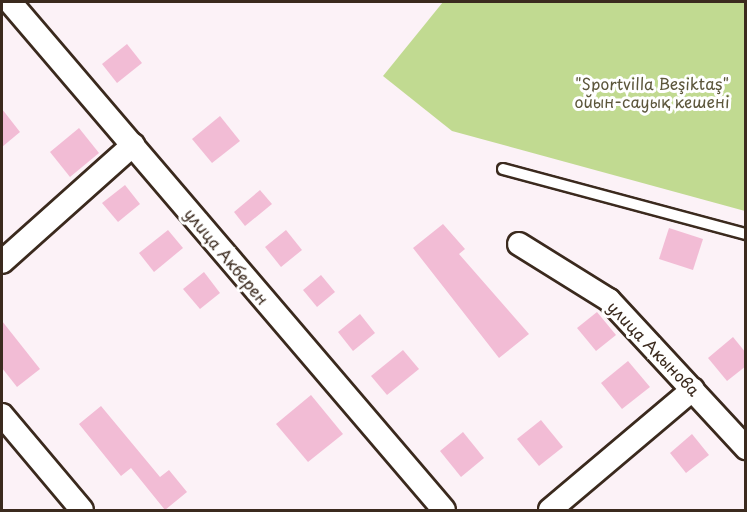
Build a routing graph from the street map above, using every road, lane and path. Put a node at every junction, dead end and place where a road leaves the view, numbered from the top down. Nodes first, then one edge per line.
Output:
1 (10, 2) edge
2 (133, 145) junction
3 (503, 169) dead end
4 (746, 234) edge
5 (519, 244) dead end
6 (2, 262) edge
7 (693, 389) junction
8 (2, 415) edge
9 (746, 448) edge
10 (82, 510) edge
11 (444, 510) edge
12 (550, 510) edge

1 - 2 street, улица Акберен
2 - 6 street
2 - 11 street, улица Акберен
3 - 4 lane
5 - 7 street, улица Акынова
7 - 9 street, улица Акынова
7 - 12 street
8 - 10 street

